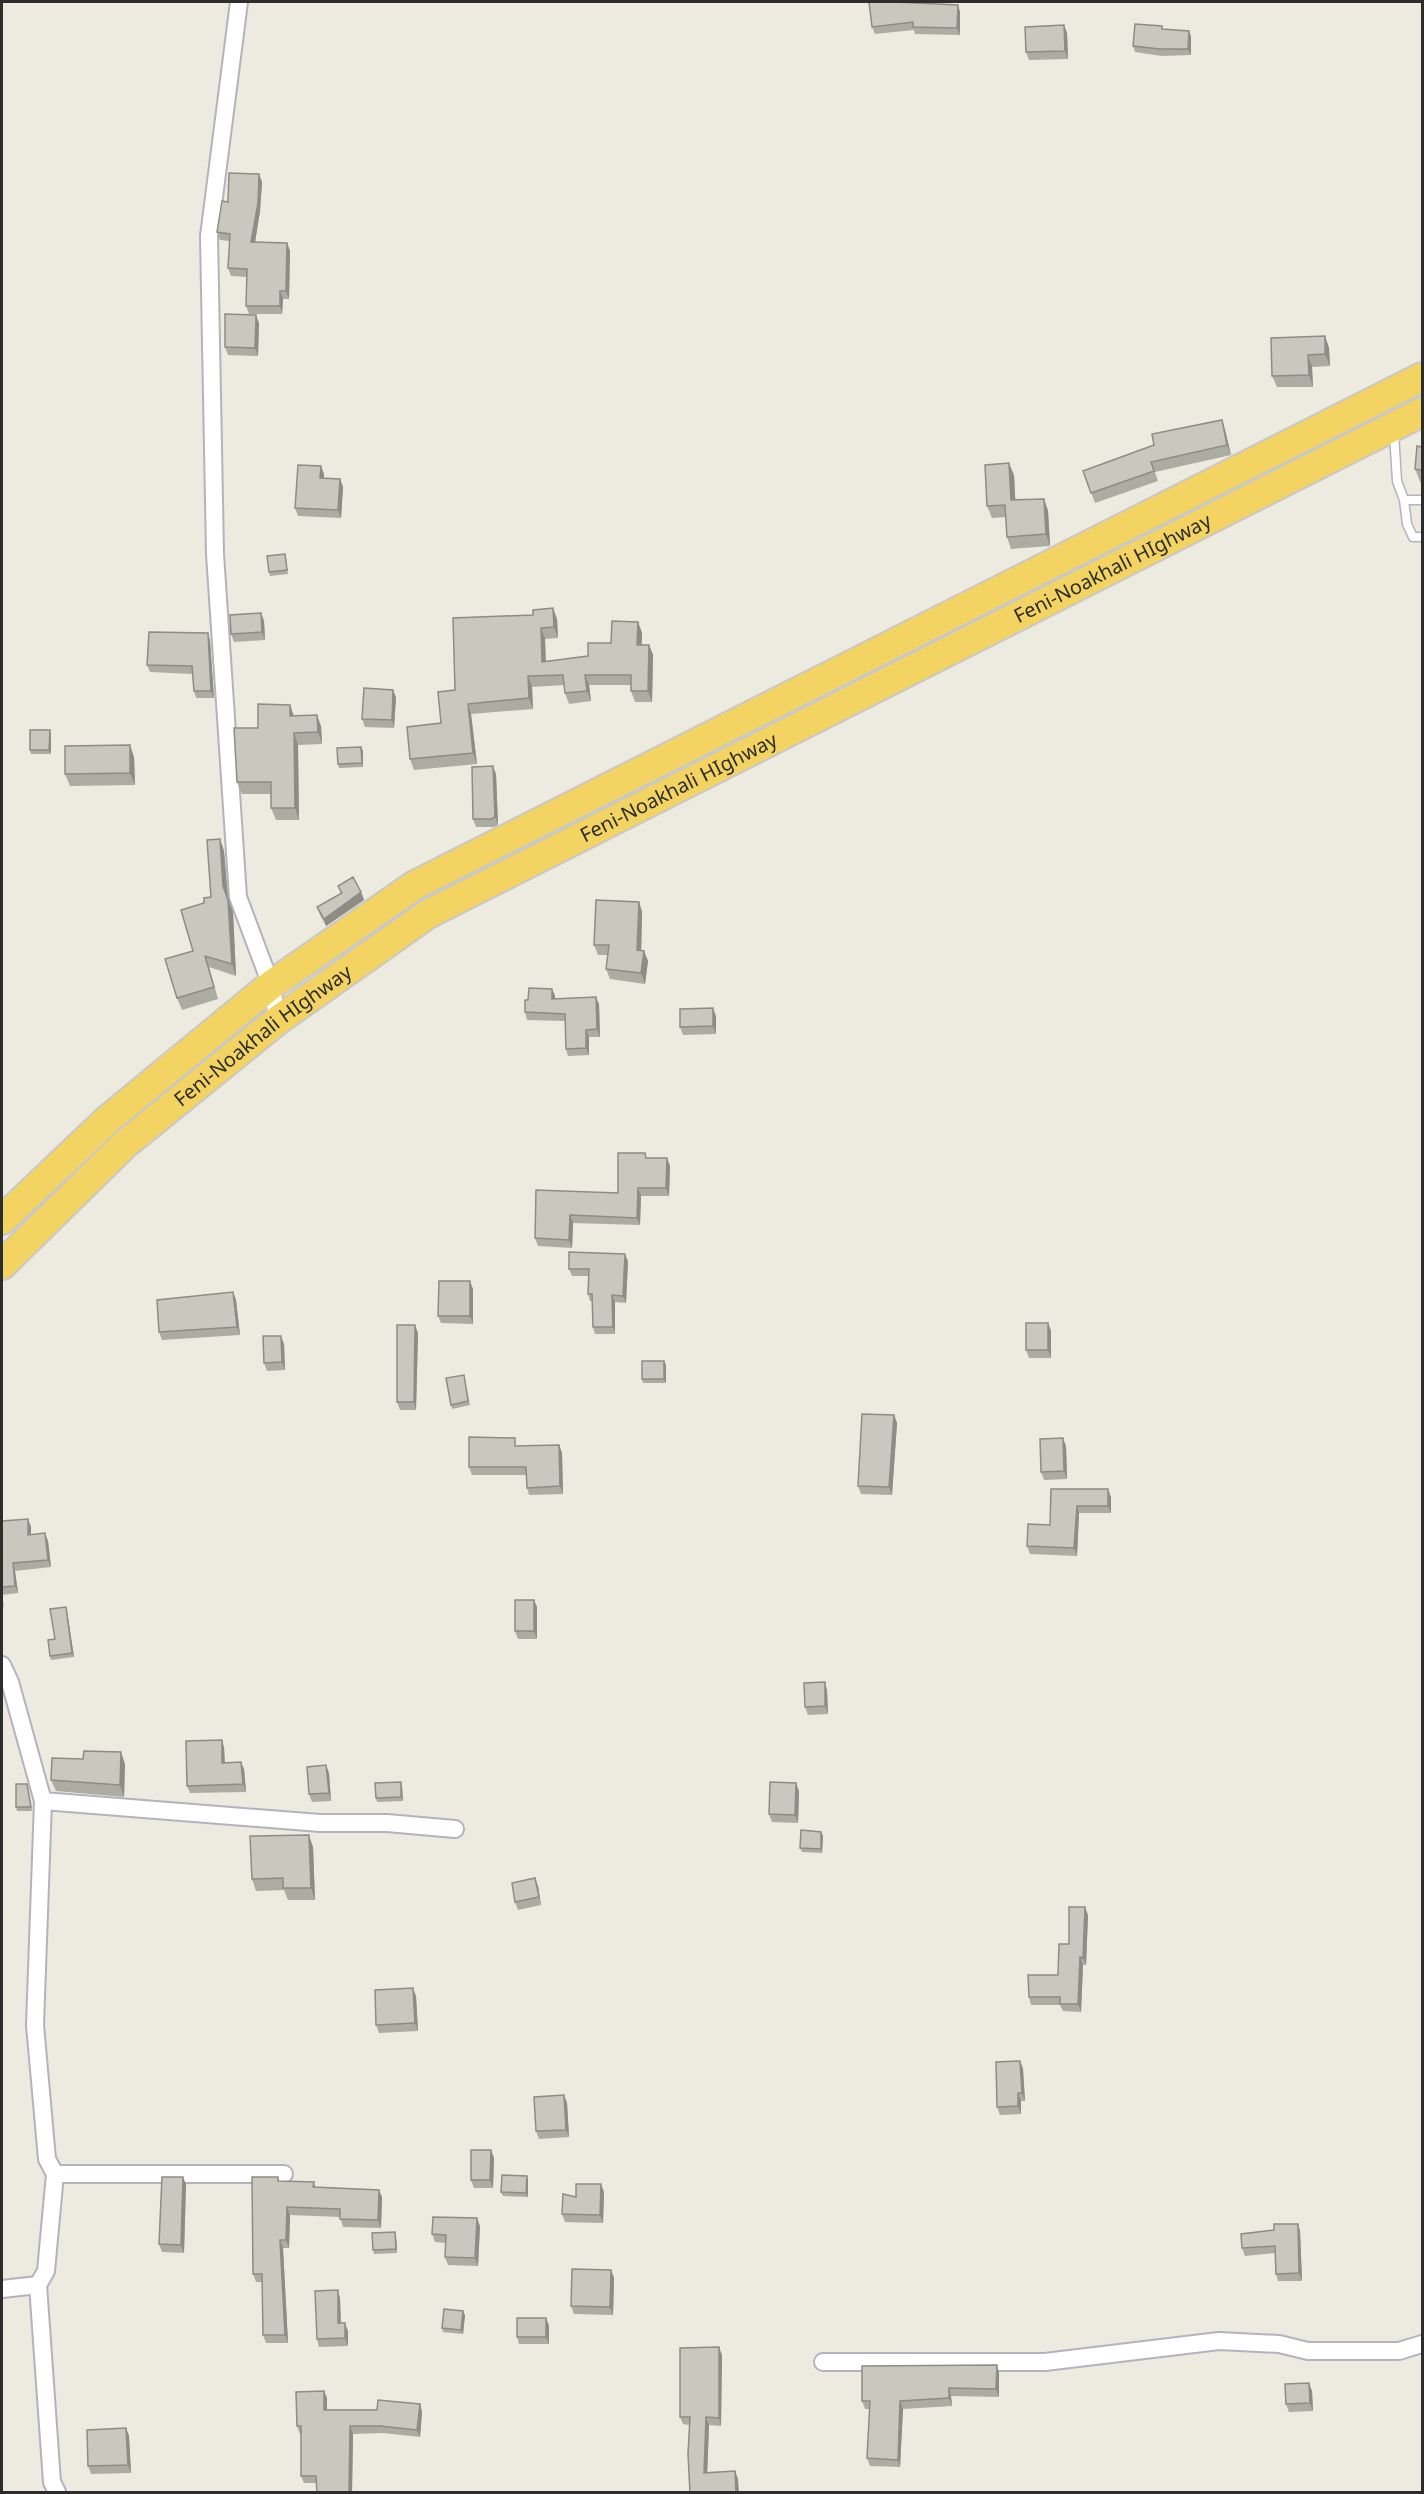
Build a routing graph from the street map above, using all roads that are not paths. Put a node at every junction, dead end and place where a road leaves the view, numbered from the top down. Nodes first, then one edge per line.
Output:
1 (239, 2) edge
2 (1422, 377) edge
3 (1422, 412) edge
4 (1393, 427) junction
5 (1404, 500) junction
6 (1422, 500) edge
7 (1422, 537) edge
8 (271, 985) junction
9 (278, 1020) junction
10 (2, 1220) edge
11 (2, 1265) edge
12 (2, 1665) edge
13 (43, 1801) junction
14 (455, 1829) dead end
15 (55, 2174) junction
16 (284, 2174) dead end
17 (38, 2285) junction
18 (2, 2289) edge
19 (1422, 2344) edge
20 (823, 2362) dead end
21 (57, 2493) edge

1 - 8 street
2 - 8 highway, Feni-Noakhali HIghway
3 - 4 highway, Feni-Noakhali HIghway
4 - 5 lane
4 - 9 highway, Feni-Noakhali HIghway
5 - 6 lane
5 - 7 lane
8 - 9 street
8 - 10 highway, Feni-Noakhali HIghway
9 - 11 highway, Feni-Noakhali HIghway
12 - 13 street
13 - 14 street
13 - 15 street
15 - 16 street
15 - 17 street
17 - 18 street
17 - 21 street
19 - 20 street

